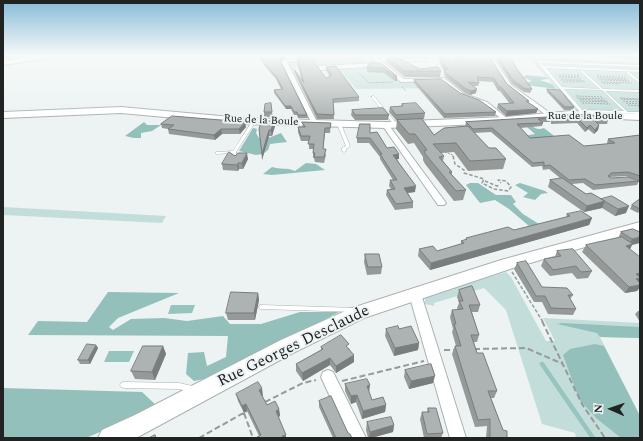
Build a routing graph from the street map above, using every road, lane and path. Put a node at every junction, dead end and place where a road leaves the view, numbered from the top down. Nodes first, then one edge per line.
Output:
1 (291, 77) edge
2 (363, 77) edge
3 (398, 77) edge
4 (503, 77) edge
5 (551, 77) edge
6 (588, 77) edge
7 (404, 81) junction
8 (561, 88) junction
9 (602, 90) junction
10 (640, 91) edge
11 (373, 97) dead end
12 (573, 102) junction
13 (618, 104) junction
14 (640, 105) edge
15 (628, 113) junction
16 (640, 113) edge
17 (3, 115) edge
18 (551, 116) junction
19 (640, 117) edge
20 (506, 120) junction
21 (254, 121) junction
22 (315, 124) junction
23 (339, 124) junction
24 (391, 125) junction
25 (344, 151) dead end
26 (442, 151) edge
27 (234, 152) junction
28 (217, 153) dead end
29 (236, 160) edge
30 (485, 180) junction
31 (501, 183) dead end
32 (500, 186) dead end
33 (441, 203) dead end
34 (640, 226) edge
35 (507, 264) junction
36 (415, 294) junction
37 (262, 307) dead end
38 (365, 310) junction
39 (471, 349) edge
40 (456, 350) edge
41 (434, 354) junction
42 (563, 364) junction
43 (329, 380) junction
44 (124, 385) dead end
45 (203, 391) junction
46 (264, 403) edge
47 (250, 410) edge
48 (244, 413) junction
49 (110, 438) edge
50 (199, 438) edge
51 (253, 438) edge
52 (358, 438) edge
53 (458, 438) edge
54 (605, 438) edge

1 - 22 street
2 - 7 path
3 - 7 street
4 - 18 street
5 - 8 lane
6 - 9 lane
7 - 20 street
8 - 9 lane
8 - 12 lane
9 - 10 lane
9 - 13 lane
11 - 24 lane
12 - 13 path
12 - 15 lane
13 - 14 path
13 - 15 lane
15 - 16 lane
17 - 21 street, Rue de la Boule
18 - 19 street, Rue de la Boule
18 - 20 street, Rue de la Boule
20 - 24 street, Rue de la Boule
21 - 22 street, Rue de la Boule
21 - 27 lane
22 - 23 street, Rue de la Boule
23 - 24 street, Rue de la Boule
23 - 25 lane
24 - 33 street
26 - 30 path
27 - 28 lane
27 - 29 lane
30 - 31 path
30 - 32 path
34 - 35 street, Rue Georges Desclaude
35 - 36 street, Rue Georges Desclaude
35 - 42 path
36 - 38 street, Rue Georges Desclaude
36 - 41 street
37 - 38 lane
38 - 45 street, Rue Georges Desclaude
39 - 42 path
40 - 41 path
41 - 43 path
41 - 53 street
42 - 54 path
43 - 46 path
43 - 52 street
44 - 45 lane
45 - 49 street, Rue Georges Desclaude
47 - 48 path
48 - 50 path
48 - 51 path

